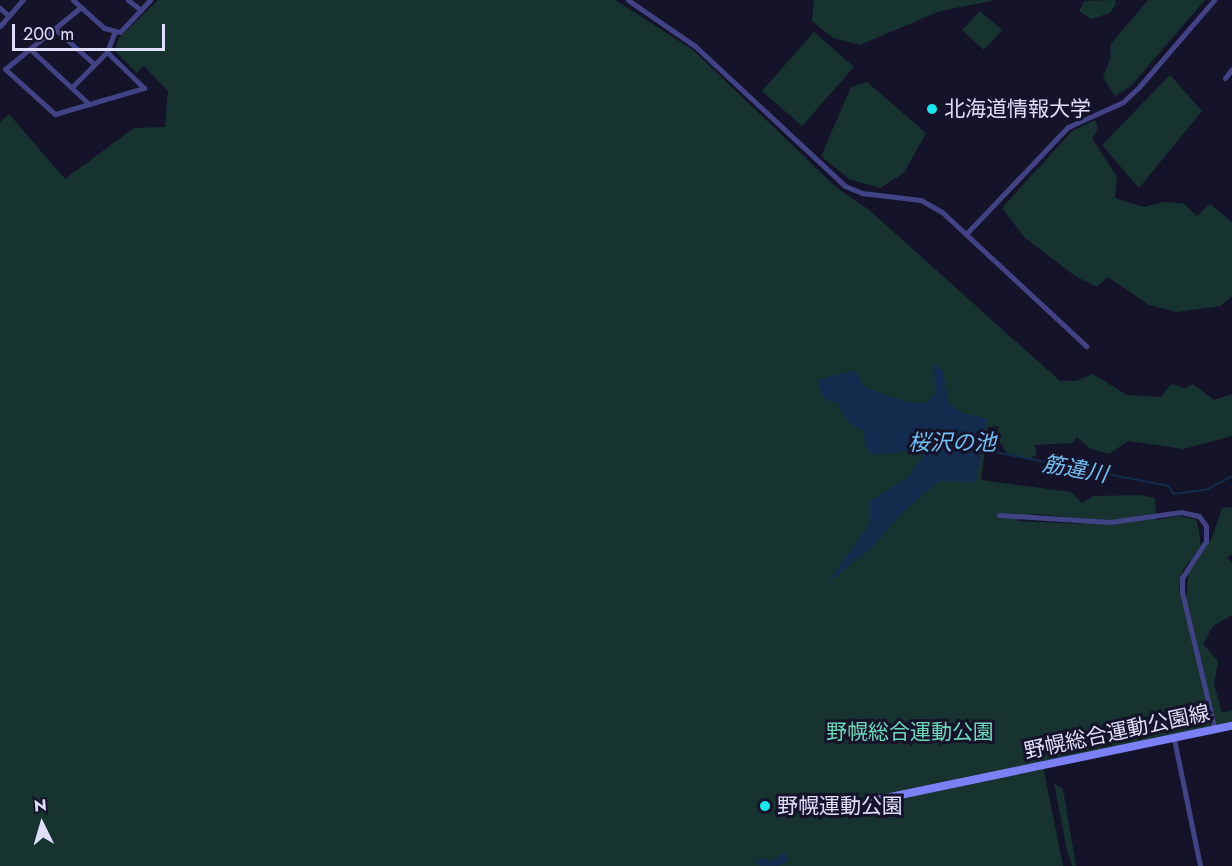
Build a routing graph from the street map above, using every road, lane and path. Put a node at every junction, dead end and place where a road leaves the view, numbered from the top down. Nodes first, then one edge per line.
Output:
1 (23, 0) edge
2 (73, 0) edge
3 (129, 0) edge
4 (150, 0) edge
5 (628, 0) edge
6 (1214, 0) edge
7 (81, 7) junction
8 (0, 8) edge
9 (141, 10) junction
10 (9, 16) junction
11 (0, 26) edge
12 (55, 29) junction
13 (115, 31) junction
14 (30, 48) junction
15 (107, 52) junction
16 (93, 63) junction
17 (1232, 69) edge
18 (1225, 78) dead end
19 (72, 87) junction
20 (89, 104) junction
21 (966, 234) junction
22 (1086, 346) dead end
23 (999, 515) dead end
24 (1232, 726) edge
25 (1215, 730) junction
26 (1174, 739) junction
27 (833, 809) dead end
28 (1200, 866) edge

1 - 10 street
2 - 7 street
3 - 9 street
4 - 9 street
5 - 21 street
6 - 21 street
7 - 12 street
7 - 13 street
8 - 10 street
9 - 13 street
10 - 11 street
12 - 14 street
12 - 16 street
13 - 15 street
14 - 19 street
14 - 20 street
15 - 16 street
15 - 20 street
16 - 19 street
17 - 18 street
19 - 20 street
21 - 22 street
23 - 25 street
24 - 25 main road, 野幌総合運動公園線
25 - 26 main road, 野幌総合運動公園線
26 - 27 main road, 野幌総合運動公園線
26 - 28 street

